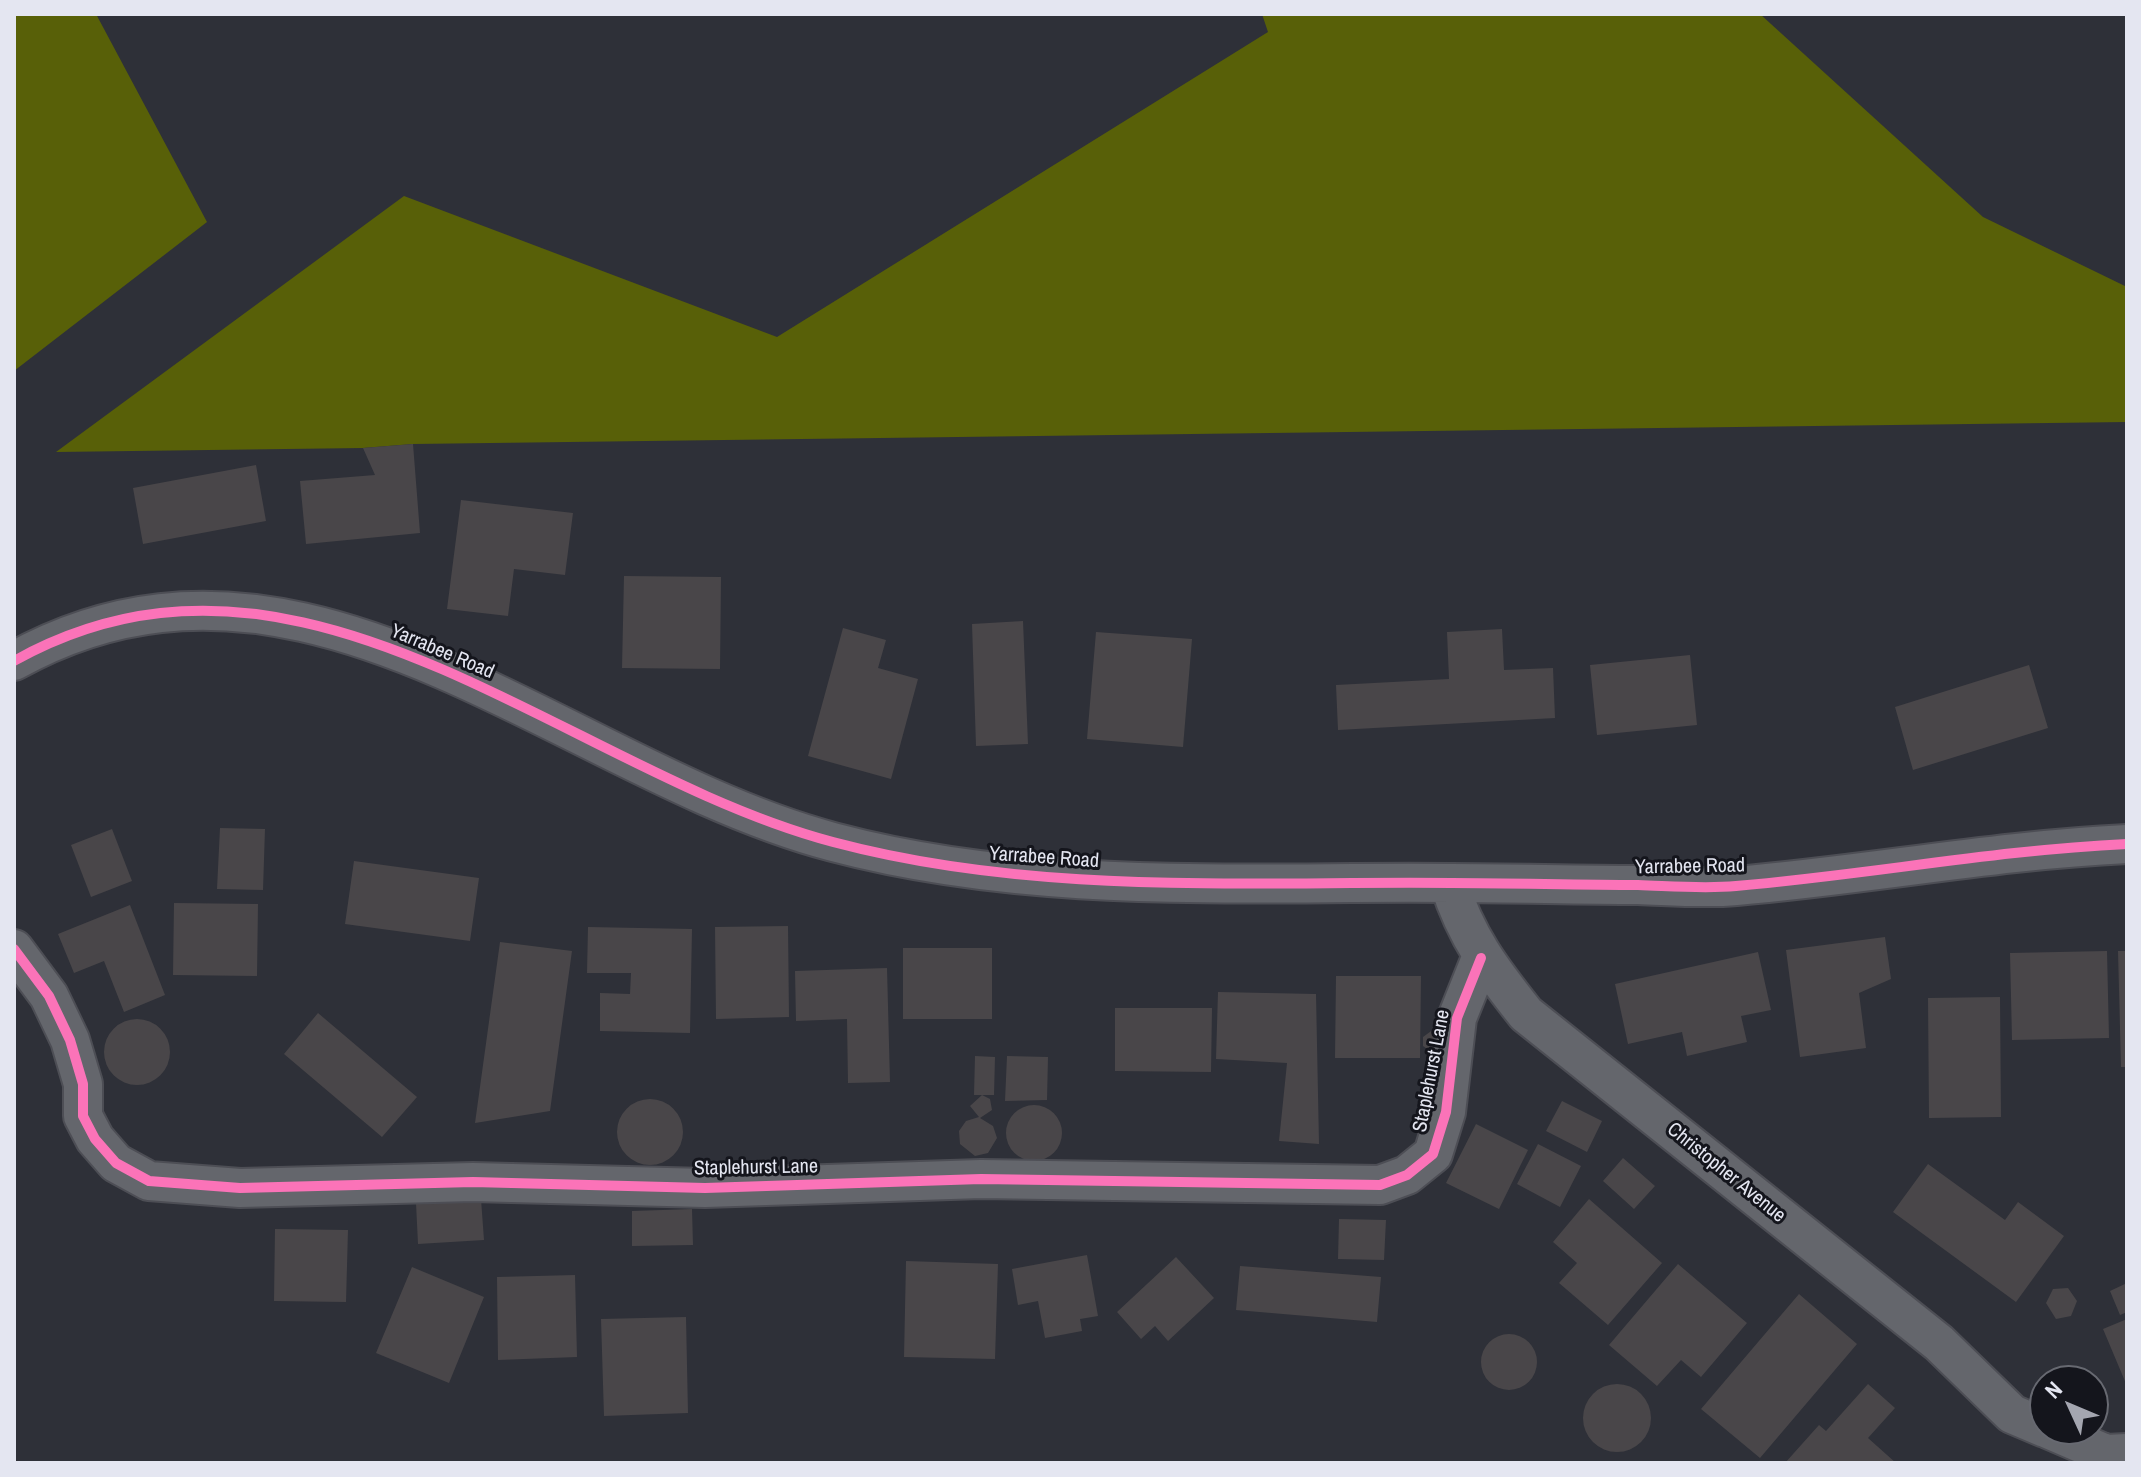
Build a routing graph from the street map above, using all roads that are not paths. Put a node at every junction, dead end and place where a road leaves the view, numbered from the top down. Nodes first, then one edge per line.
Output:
1 (14, 661) edge
2 (2127, 844) edge
3 (1449, 883) junction
4 (14, 949) edge
5 (1481, 958) junction
6 (2029, 1421) edge
7 (2085, 1445) edge
8 (2127, 1453) edge

1 - 3 street, Yarrabee Road
2 - 3 street, Yarrabee Road
3 - 5 street, Christopher Avenue
4 - 5 street, Staplehurst Lane
5 - 6 street, Christopher Avenue
7 - 8 street, Christopher Avenue

